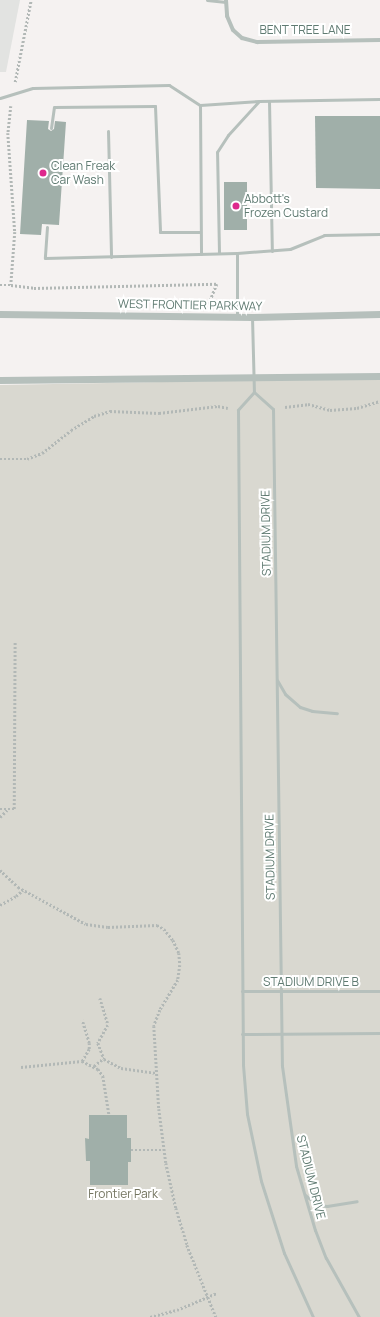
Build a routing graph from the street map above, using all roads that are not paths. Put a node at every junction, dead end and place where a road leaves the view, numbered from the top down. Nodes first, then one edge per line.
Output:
1 (207, 0) edge
2 (226, 1) edge
3 (380, 40) edge
4 (0, 98) edge
5 (380, 99) edge
6 (258, 101) junction
7 (270, 101) junction
8 (200, 105) junction
9 (51, 128) dead end
10 (108, 131) dead end
11 (47, 227) dead end
12 (200, 232) junction
13 (380, 234) edge
14 (272, 251) junction
15 (219, 253) junction
16 (237, 253) junction
17 (201, 254) junction
18 (111, 257) junction
19 (0, 314) edge
20 (380, 314) edge
21 (236, 316) junction
22 (252, 316) junction
23 (380, 376) edge
24 (253, 377) junction
25 (0, 380) edge
26 (254, 392) junction
27 (277, 680) junction
28 (337, 713) dead end
29 (242, 991) junction
30 (281, 991) junction
31 (380, 991) edge
32 (282, 1033) junction
33 (380, 1033) edge
34 (242, 1034) junction
35 (305, 1194) junction
36 (357, 1201) dead end
37 (313, 1317) edge
38 (359, 1317) edge

1 - 2 lane
2 - 3 street, BENT TREE LANE
4 - 8 lane
5 - 7 lane
6 - 7 lane
6 - 8 lane
6 - 15 lane
7 - 14 lane
8 - 12 lane
9 - 12 lane
10 - 18 lane
11 - 18 lane
12 - 17 lane
13 - 14 lane
14 - 16 lane
15 - 16 lane
15 - 17 lane
16 - 21 lane
17 - 18 lane
19 - 21 street, WEST FRONTIER PARKWAY
20 - 22 street, WEST FRONTIER PARKWAY
21 - 22 street, WEST FRONTIER PARKWAY
22 - 24 lane
23 - 24 street
24 - 25 street
24 - 26 lane
26 - 27 lane, STADIUM DRIVE
26 - 29 lane
27 - 28 lane
27 - 30 lane, STADIUM DRIVE
29 - 30 lane, STADIUM DRIVE B
29 - 34 lane
30 - 31 lane, STADIUM DRIVE B
30 - 32 lane, STADIUM DRIVE
32 - 33 lane
32 - 34 lane
32 - 35 lane, STADIUM DRIVE
34 - 37 lane
35 - 36 lane
35 - 38 lane, STADIUM DRIVE

